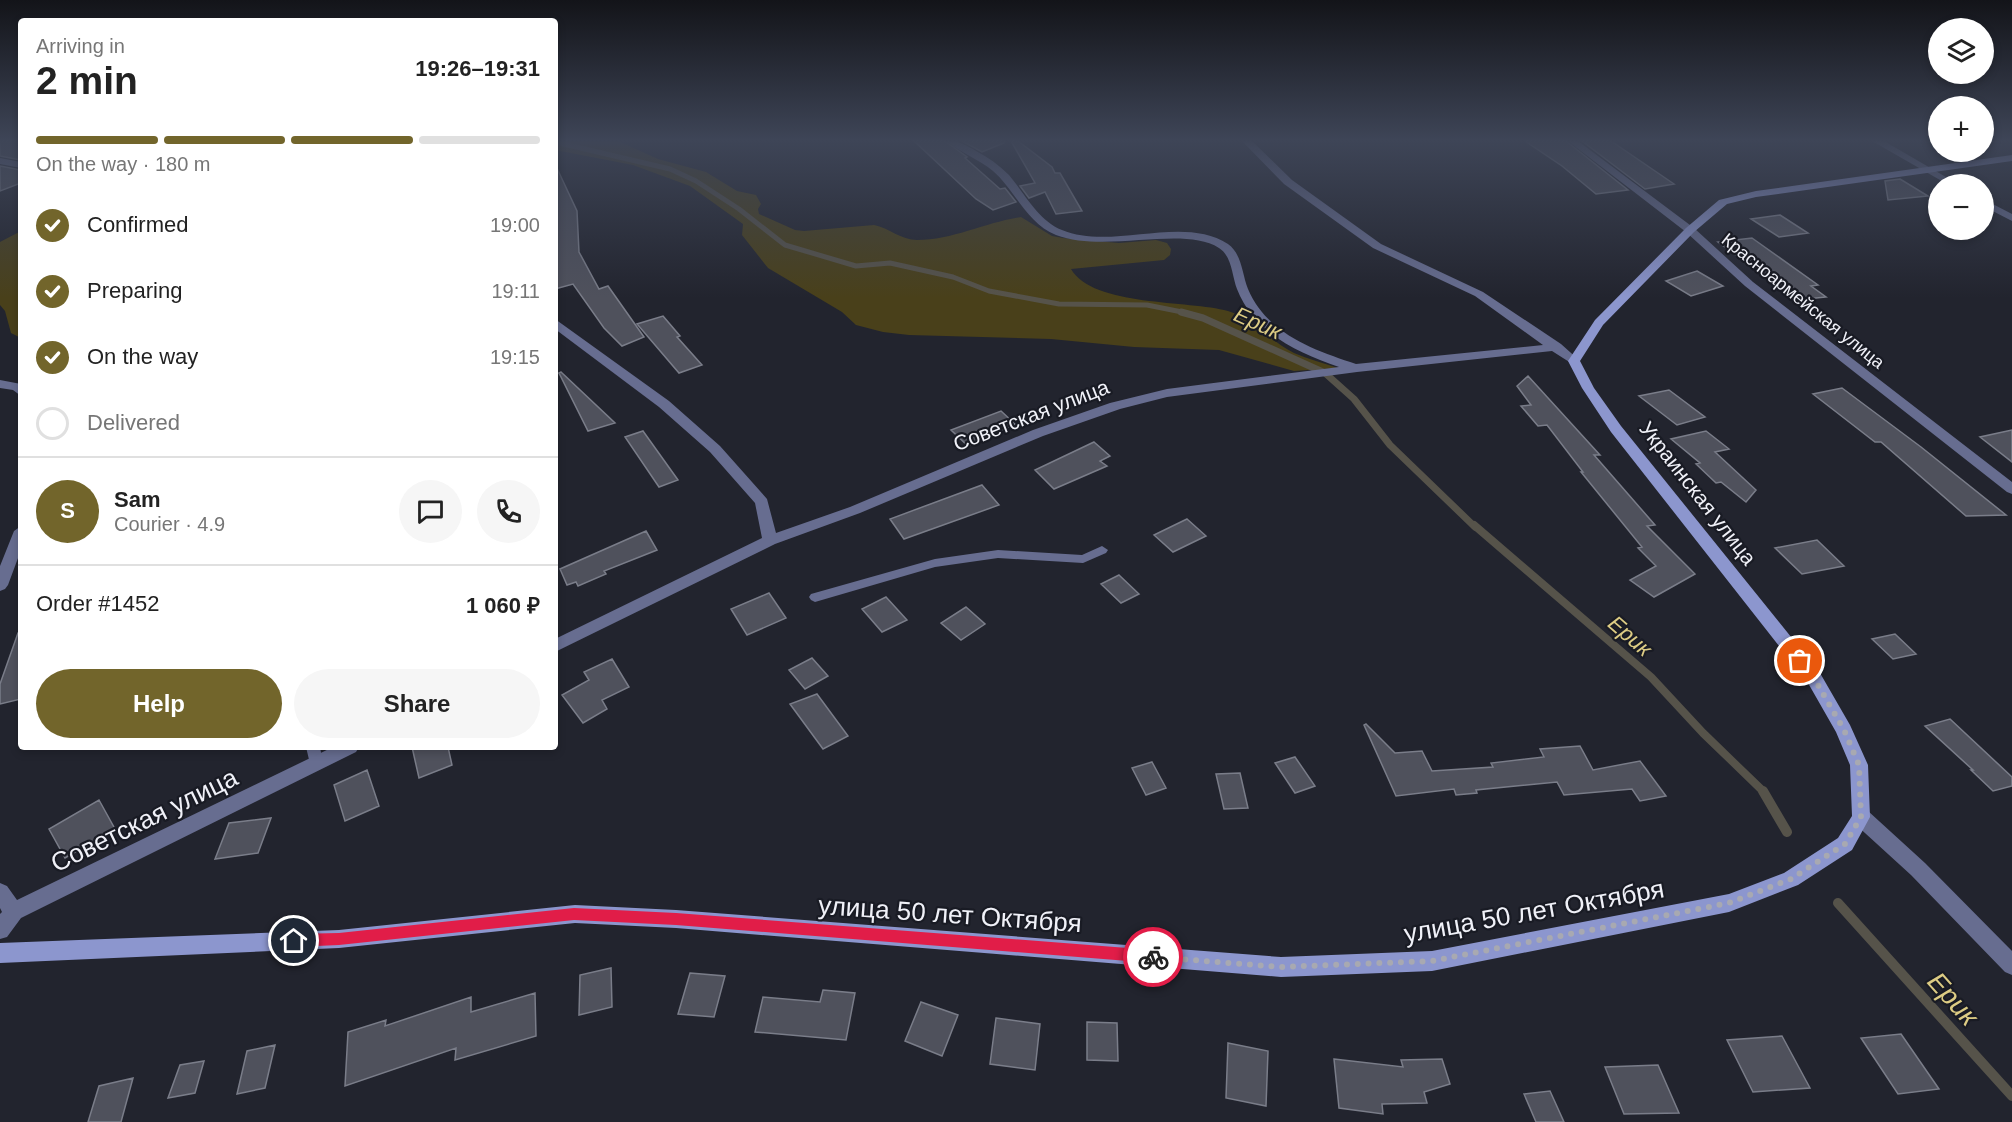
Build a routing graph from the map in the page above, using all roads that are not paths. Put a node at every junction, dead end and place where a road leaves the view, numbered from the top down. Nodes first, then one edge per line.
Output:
1 (1017, 193) edge
2 (1304, 193) edge
3 (1641, 193) edge
4 (1760, 193) edge
5 (1994, 208) edge
6 (2012, 218) edge
7 (1690, 230) junction
8 (558, 325) edge
9 (1557, 347) junction
10 (1574, 361) junction
11 (1357, 368) junction
12 (0, 384) edge
13 (18, 388) edge
14 (2012, 489) edge
15 (18, 539) edge
16 (770, 540) junction
17 (1102, 550) dead end
18 (0, 585) edge
19 (814, 597) dead end
20 (558, 645) edge
21 (336, 750) edge
22 (314, 755) edge
23 (1861, 817) junction
24 (0, 892) edge
25 (14, 912) junction
26 (0, 930) edge
27 (0, 952) edge
28 (2012, 965) edge

1 - 11 street
2 - 9 street, Украинская улица
3 - 7 street, Красноармейская улица
4 - 7 street
5 - 6 street
7 - 10 street
7 - 14 street, Красноармейская улица
8 - 16 street
9 - 10 street, Украинская улица
9 - 11 street, Советская улица
10 - 23 street, Украинская улица
11 - 16 street, Советская улица
12 - 13 street
15 - 18 street
16 - 20 street, Советская улица
17 - 19 lane
21 - 22 street, Советская улица
22 - 25 street, Советская улица
23 - 27 street, улица 50 лет Октября
23 - 28 street
24 - 25 street
25 - 26 street, Советская улица

